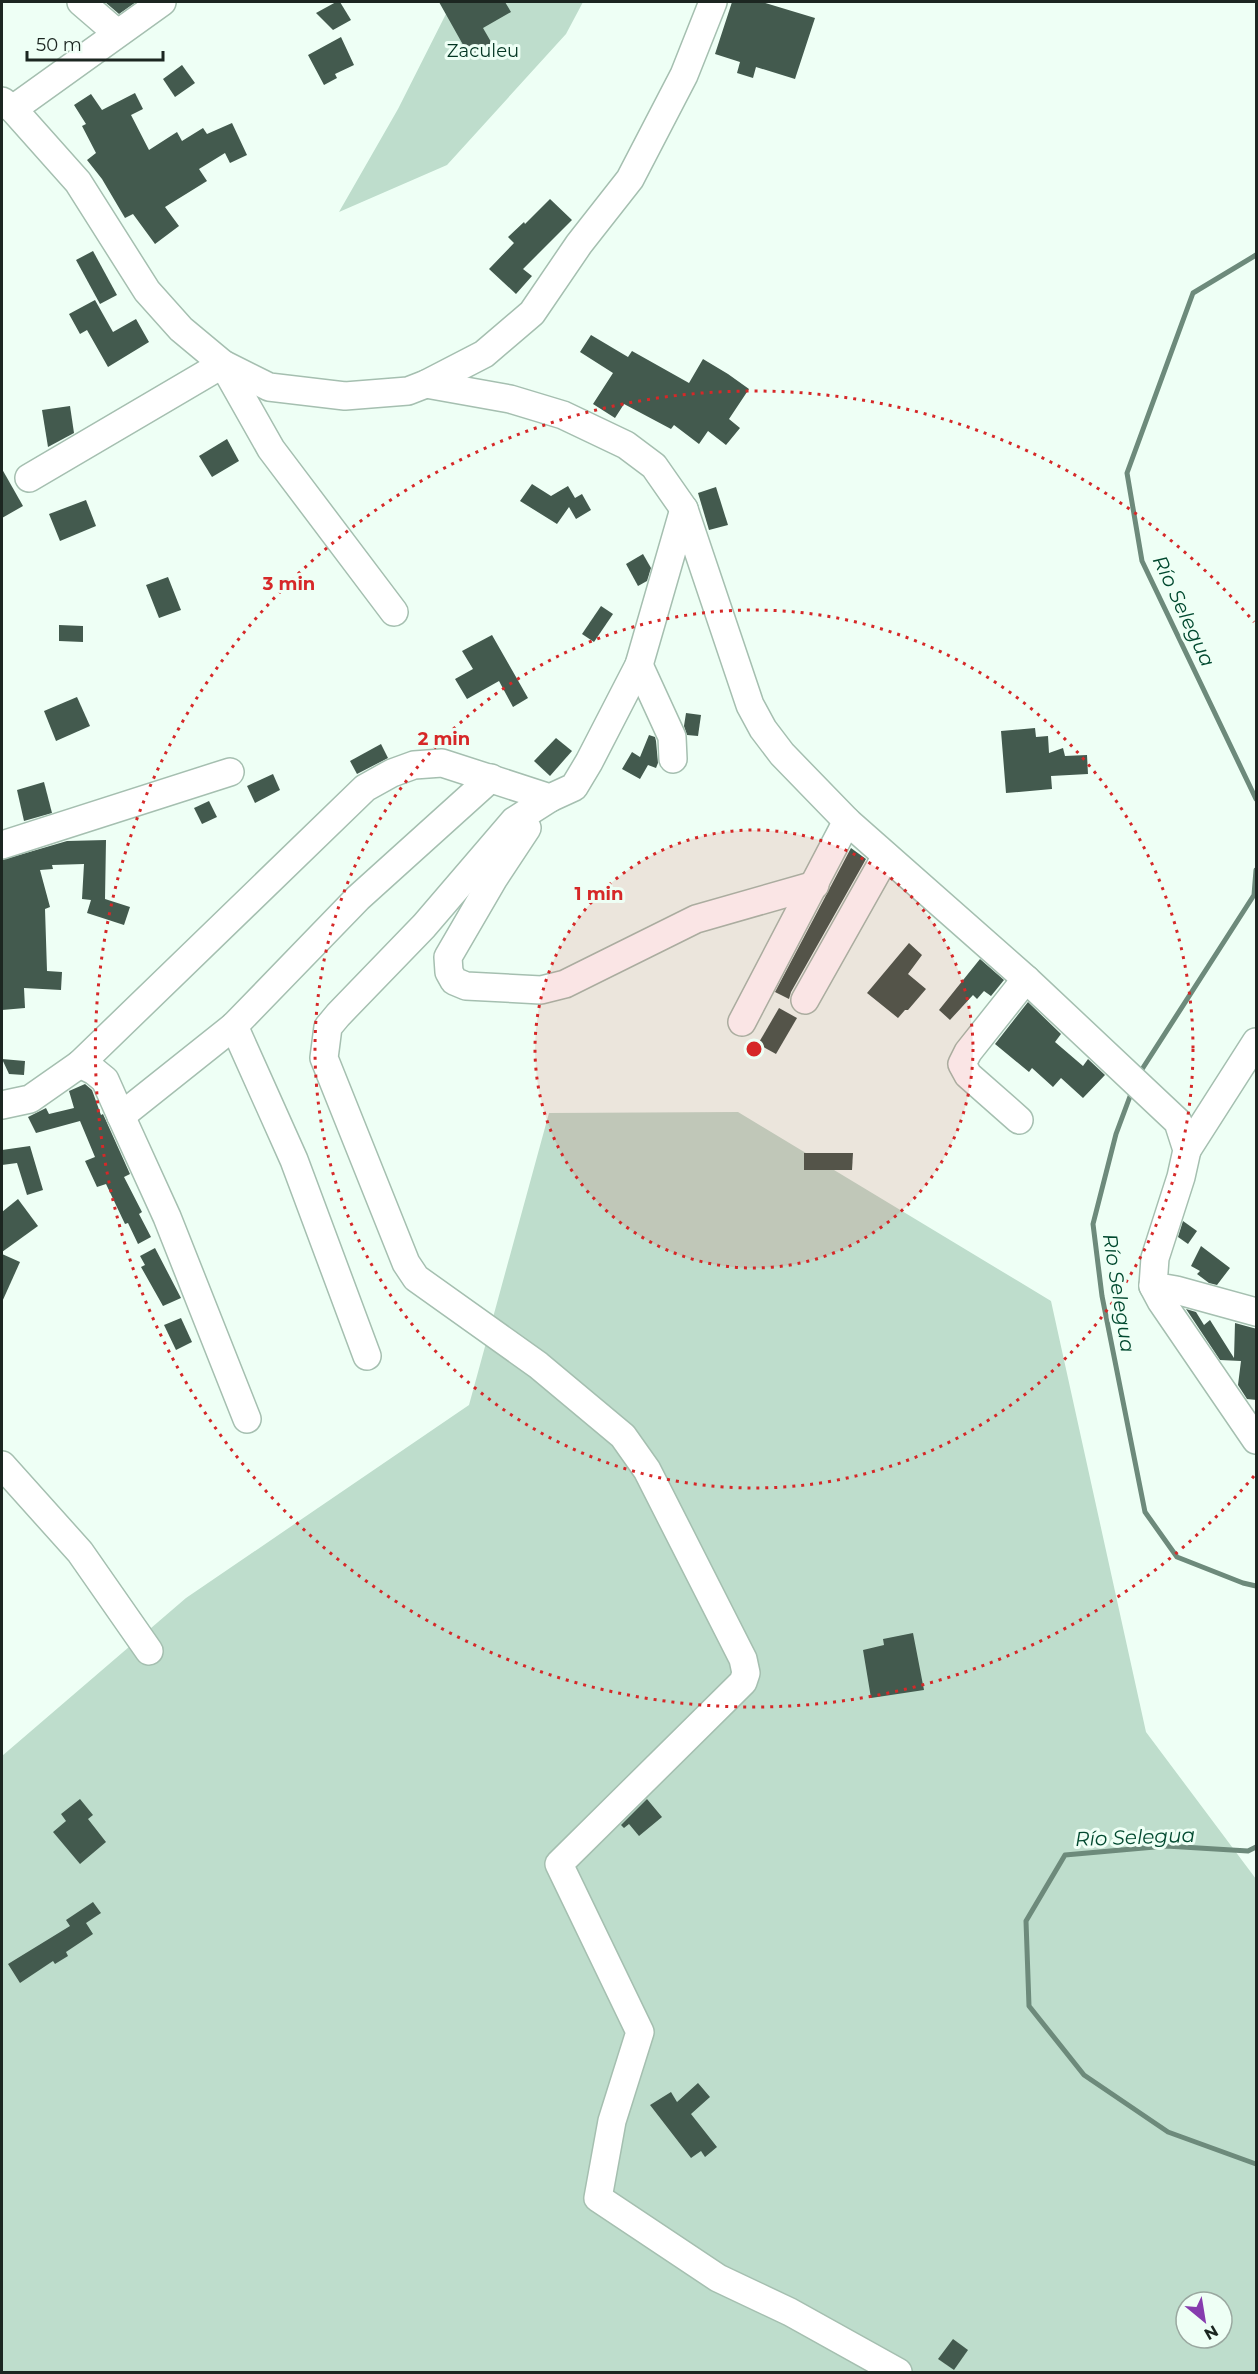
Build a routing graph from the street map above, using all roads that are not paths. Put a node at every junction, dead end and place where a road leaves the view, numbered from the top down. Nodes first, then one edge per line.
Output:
1 (81, 2) edge
2 (160, 2) edge
3 (713, 2) edge
4 (117, 33) junction
5 (7, 105) edge
6 (223, 364) junction
7 (426, 384) junction
8 (29, 478) dead end
9 (684, 509) junction
10 (394, 612) dead end
11 (639, 665) junction
12 (673, 759) dead end
13 (231, 772) dead end
14 (491, 778) junction
15 (544, 802) junction
16 (847, 821) junction
17 (2, 845) edge
18 (886, 856) junction
19 (815, 885) junction
20 (1026, 979) junction
21 (805, 1000) dead end
22 (742, 1022) dead end
23 (234, 1026) junction
24 (1257, 1042) edge
25 (80, 1064) junction
26 (2, 1105) edge
27 (121, 1116) junction
28 (1019, 1120) dead end
29 (1187, 1150) junction
30 (1153, 1286) junction
31 (1257, 1312) edge
32 (368, 1356) dead end
33 (247, 1419) dead end
34 (1257, 1440) edge
35 (2, 1465) edge
36 (149, 1652) dead end
37 (898, 2373) edge

1 - 4 street
2 - 4 street
3 - 7 street
4 - 5 street
5 - 6 street
6 - 7 street
6 - 8 street
6 - 10 street
7 - 9 street
9 - 11 street
9 - 16 street
11 - 12 street
11 - 15 street
13 - 17 street
14 - 15 street
14 - 23 street
14 - 25 street
15 - 19 street
15 - 37 street
16 - 18 street
16 - 19 street
18 - 20 street
18 - 21 street
19 - 22 street
20 - 28 street
20 - 29 street
23 - 27 street
23 - 32 street
24 - 29 street
25 - 26 street
25 - 27 street
27 - 33 street
29 - 30 street
30 - 31 street
30 - 34 street
35 - 36 street

